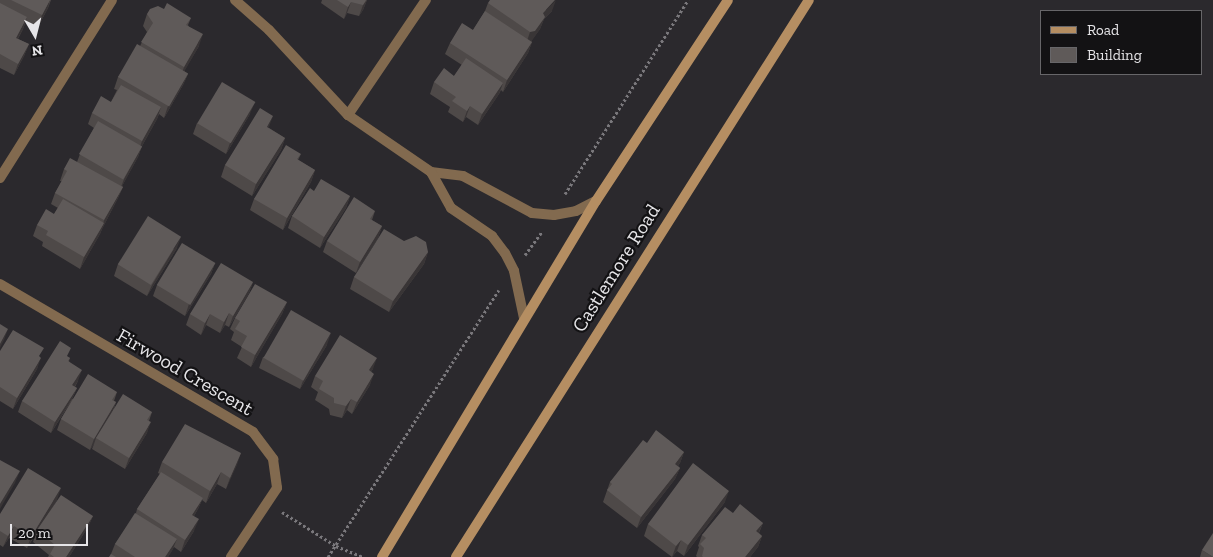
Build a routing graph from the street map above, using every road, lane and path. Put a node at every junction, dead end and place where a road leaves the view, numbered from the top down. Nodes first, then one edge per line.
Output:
1 (112, 0) edge
2 (235, 0) edge
3 (426, 0) edge
4 (728, 0) edge
5 (809, 0) edge
6 (348, 115) junction
7 (431, 172) junction
8 (0, 178) edge
9 (596, 201) junction
10 (0, 284) edge
11 (524, 318) junction
12 (267, 503) junction
13 (232, 557) edge
14 (363, 557) edge
15 (382, 557) edge
16 (456, 557) edge

1 - 8 street
2 - 6 street
3 - 6 street
4 - 9 main road
5 - 16 main road, Castlemore Road
6 - 7 street
7 - 9 street
7 - 11 street
9 - 11 main road
10 - 12 street, Firwood Crescent
11 - 15 main road
12 - 13 street, Firwood Crescent
12 - 14 path

